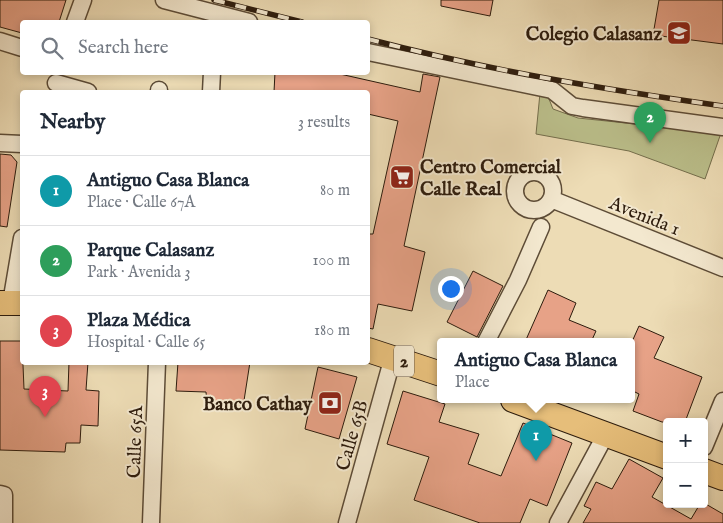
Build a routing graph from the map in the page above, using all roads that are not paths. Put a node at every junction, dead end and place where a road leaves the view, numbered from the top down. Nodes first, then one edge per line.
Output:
1 (83, 0) edge
2 (164, 0) edge
3 (215, 18) edge
4 (76, 20) edge
5 (232, 20) edge
6 (0, 42) edge
7 (20, 47) edge
8 (370, 52) edge
9 (212, 75) edge
10 (56, 83) edge
11 (81, 90) edge
12 (211, 90) edge
13 (723, 127) edge
14 (0, 143) edge
15 (20, 144) edge
16 (551, 199) dead end
17 (541, 227) dead end
18 (20, 250) edge
19 (723, 268) edge
20 (11, 303) edge
21 (488, 338) edge
22 (370, 351) edge
23 (394, 357) junction
24 (157, 365) edge
25 (437, 373) edge
26 (723, 401) edge
27 (521, 403) edge
28 (606, 434) junction
29 (708, 437) edge
30 (663, 455) edge
31 (708, 472) edge
32 (723, 478) edge
33 (0, 494) edge
34 (4, 523) edge
35 (152, 523) edge
36 (347, 523) edge
37 (558, 523) edge

1 - 4 street
2 - 3 street
3 - 5 street
6 - 7 street
8 - 13 street
9 - 12 street
10 - 11 street
14 - 15 street
16 - 19 street, Avenida 1
17 - 21 street
18 - 20 street
22 - 23 highway, 2
23 - 25 highway, 2
23 - 36 street, Calle 65B
24 - 35 street, Calle 65A
26 - 29 street
27 - 28 highway
28 - 30 highway
28 - 37 street
31 - 32 highway
33 - 34 street

